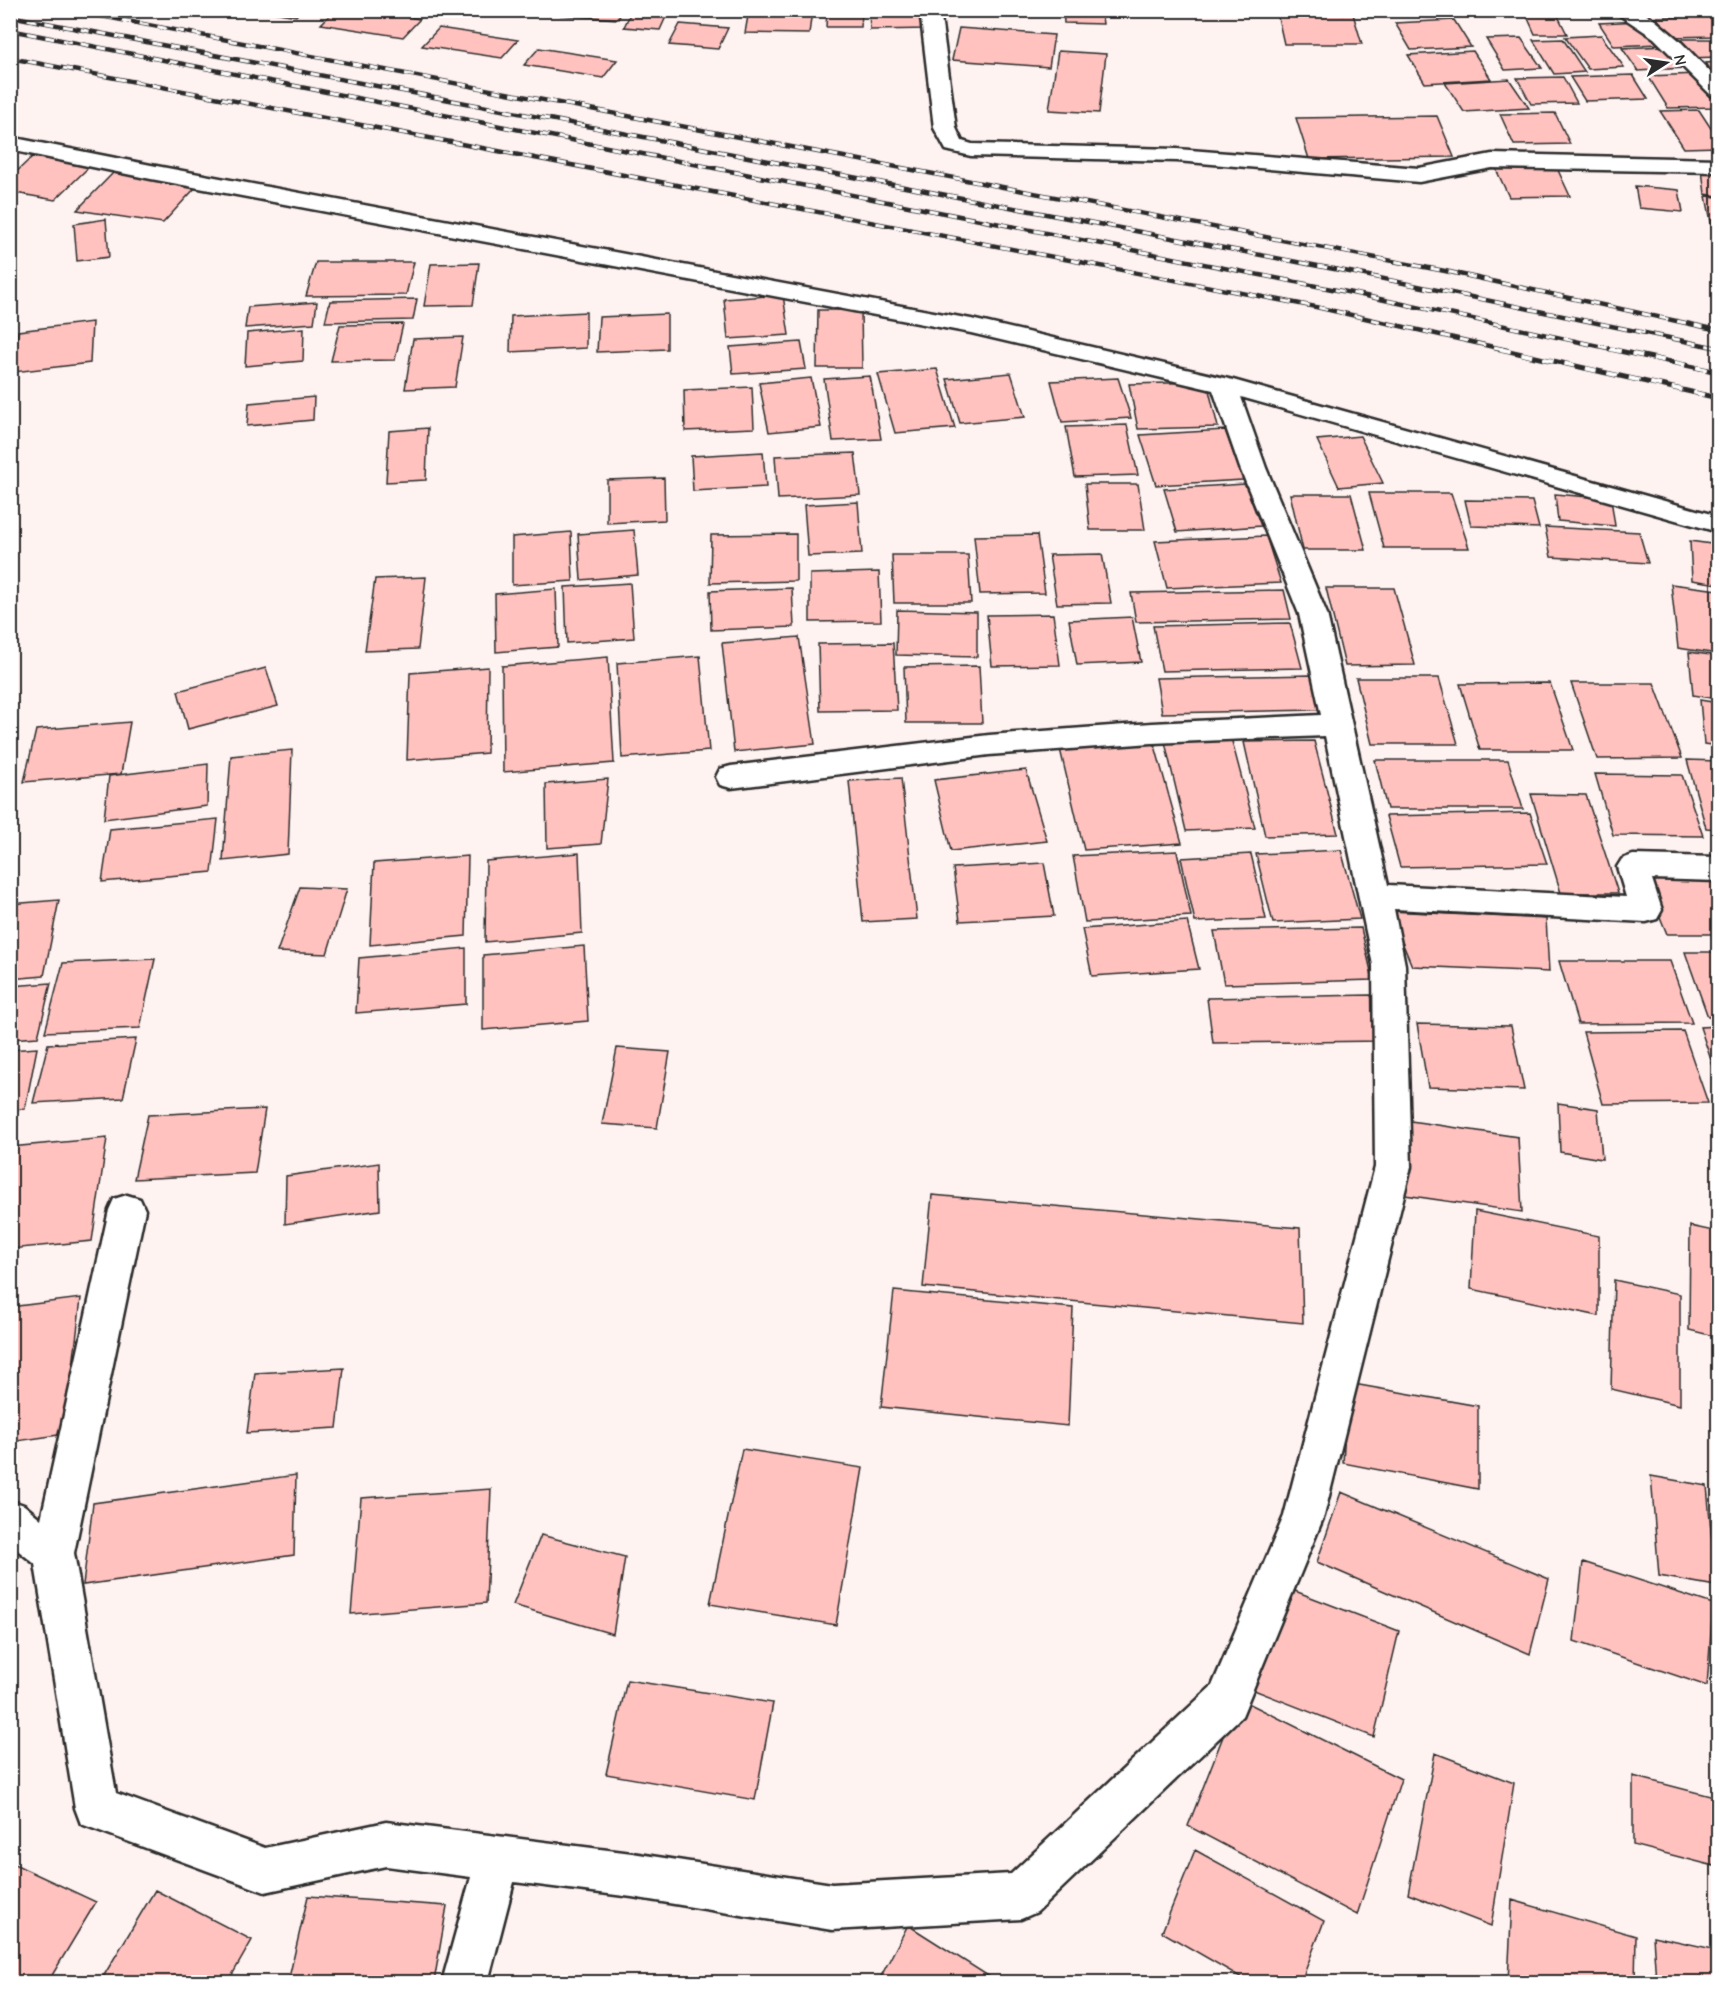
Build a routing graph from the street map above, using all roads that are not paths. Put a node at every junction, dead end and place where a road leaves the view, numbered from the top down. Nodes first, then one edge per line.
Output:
1 (930, 10) edge
2 (1621, 10) edge
3 (1719, 91) edge
4 (10, 143) edge
5 (1719, 166) edge
6 (1224, 385) junction
7 (1719, 524) edge
8 (1337, 724) junction
9 (731, 777) dead end
10 (1719, 869) edge
11 (1375, 896) junction
12 (128, 1210) dead end
13 (10, 1519) edge
14 (54, 1553) junction
15 (498, 1858) junction
16 (465, 1983) edge

1 - 5 street
2 - 3 street
4 - 6 street
6 - 7 street
6 - 8 street
8 - 9 street
8 - 11 street
10 - 11 street
11 - 15 street
12 - 14 street
13 - 14 street
14 - 15 street
15 - 16 street

